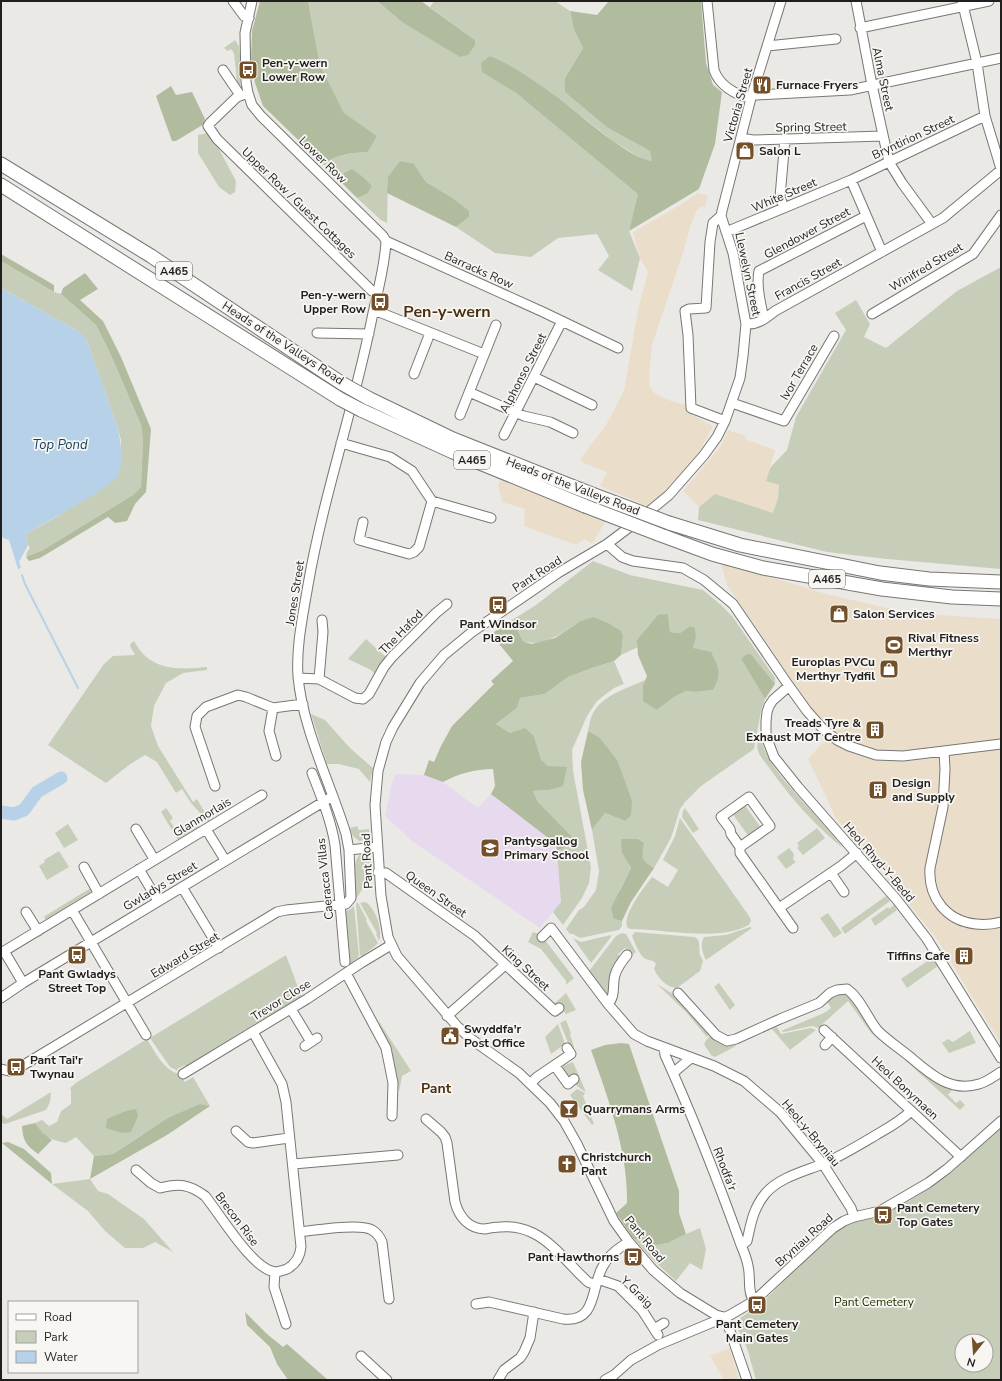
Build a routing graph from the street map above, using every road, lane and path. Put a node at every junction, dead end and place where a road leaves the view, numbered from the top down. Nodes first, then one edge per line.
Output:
1 (233, 1) edge
2 (252, 1) edge
3 (707, 1) edge
4 (781, 1) edge
5 (856, 1) edge
6 (989, 1) edge
7 (962, 4) edge
8 (249, 18) junction
9 (860, 28) junction
10 (836, 39) dead end
11 (767, 46) junction
12 (1001, 58) edge
13 (977, 63) junction
14 (224, 70) dead end
15 (872, 85) junction
16 (244, 94) junction
17 (752, 96) junction
18 (986, 116) junction
19 (883, 136) junction
20 (740, 138) junction
21 (785, 139) junction
22 (889, 162) junction
23 (1, 164) edge
24 (1001, 169) edge
25 (850, 180) junction
26 (1, 185) edge
27 (784, 208) junction
28 (1001, 215) edge
29 (721, 216) junction
30 (866, 216) junction
31 (932, 224) junction
32 (726, 232) junction
33 (386, 241) junction
34 (882, 252) junction
35 (377, 292) junction
36 (374, 310) junction
37 (872, 314) dead end
38 (764, 319) junction
39 (562, 321) junction
40 (746, 324) junction
41 (496, 325) dead end
42 (317, 333) dead end
43 (430, 333) junction
44 (369, 334) junction
45 (834, 336) dead end
46 (618, 348) dead end
47 (484, 354) junction
48 (414, 374) dead end
49 (534, 377) junction
50 (469, 392) junction
51 (732, 403) junction
52 (592, 405) dead end
53 (516, 412) junction
54 (460, 416) dead end
55 (725, 421) junction
56 (572, 433) dead end
57 (504, 435) dead end
58 (341, 443) junction
59 (432, 501) junction
60 (491, 518) dead end
61 (363, 522) dead end
62 (607, 544) junction
63 (1001, 582) edge
64 (1001, 599) edge
65 (447, 604) dead end
66 (322, 620) dead end
67 (298, 678) junction
68 (319, 679) junction
69 (789, 686) junction
70 (303, 704) junction
71 (273, 708) junction
72 (1001, 744) edge
73 (944, 752) junction
74 (276, 756) dead end
75 (312, 773) dead end
76 (215, 786) dead end
77 (262, 795) dead end
78 (333, 796) junction
79 (323, 801) junction
80 (136, 829) dead end
81 (206, 829) junction
82 (377, 847) junction
83 (740, 847) junction
84 (349, 850) junction
85 (857, 853) junction
86 (154, 859) junction
87 (226, 860) junction
88 (84, 867) dead end
89 (139, 869) junction
90 (378, 872) junction
91 (830, 873) junction
92 (182, 887) junction
93 (844, 892) dead end
94 (99, 894) junction
95 (351, 898) joint
96 (158, 901) junction
97 (340, 905) junction
98 (779, 908) junction
99 (72, 910) junction
100 (26, 912) dead end
101 (1001, 922) edge
102 (793, 928) dead end
103 (38, 931) junction
104 (542, 937) dead end
105 (478, 938) joint
106 (91, 942) junction
107 (391, 945) junction
108 (219, 948) junction
109 (3, 952) edge
110 (627, 955) dead end
111 (345, 962) dead end
112 (505, 965) junction
113 (346, 973) junction
114 (23, 983) junction
115 (678, 993) dead end
116 (1, 998) edge
117 (128, 1003) junction
118 (608, 1004) junction
119 (559, 1008) dead end
120 (291, 1009) junction
121 (447, 1016) junction
122 (824, 1030) dead end
123 (253, 1032) junction
124 (146, 1035) dead end
125 (832, 1037) junction
126 (311, 1042) dead end
127 (825, 1045) dead end
128 (567, 1048) dead end
129 (664, 1048) junction
130 (692, 1058) junction
131 (1001, 1058) edge
132 (555, 1066) junction
133 (1, 1069) edge
134 (1001, 1072) edge
135 (673, 1073) junction
136 (183, 1074) dead end
137 (574, 1079) dead end
138 (531, 1083) junction
139 (911, 1111) junction
140 (392, 1116) dead end
141 (440, 1118) dead end
142 (1001, 1121) edge
143 (236, 1131) dead end
144 (289, 1138) junction
145 (398, 1155) dead end
146 (961, 1157) junction
147 (293, 1164) junction
148 (823, 1164) junction
149 (136, 1170) dead end
150 (854, 1217) junction
151 (300, 1232) junction
152 (629, 1242) junction
153 (742, 1245) junction
154 (275, 1272) junction
155 (597, 1282) junction
156 (389, 1300) dead end
157 (754, 1301) junction
158 (476, 1304) dead end
159 (534, 1312) junction
160 (724, 1317) junction
161 (664, 1323) dead end
162 (286, 1324) dead end
163 (361, 1356) dead end
164 (387, 1380) edge
165 (498, 1380) edge
166 (605, 1380) edge
167 (747, 1380) edge

1 - 8 street
2 - 8 street
3 - 17 street
4 - 11 street, Victoria Street
5 - 9 street, Alma Street
6 - 7 street
7 - 9 street
7 - 13 street
8 - 16 street
9 - 15 street, Alma Street
10 - 11 street
11 - 17 street, Victoria Street
12 - 13 street
13 - 15 street
13 - 18 street
14 - 16 street, Lower Row
15 - 17 street
15 - 19 street, Alma Street
16 - 33 street, Lower Row
16 - 35 street, Upper Row / Guest Cottages
17 - 20 street, Victoria Street
18 - 22 street, Bryntirion Street
18 - 24 street
19 - 21 street, Spring Street
19 - 22 street, Alma Street
20 - 21 street, Spring Street
20 - 29 street, Victoria Street
21 - 27 street
22 - 25 street, Bryntirion Street
22 - 31 street, Alma Street
23 - 63 highway, Heads of the Valleys Road / A465, bridge
24 - 31 street, Francis Street
25 - 27 street, White Street
25 - 30 street
26 - 64 highway, Heads of the Valleys Road / A465, bridge
27 - 32 street, White Street
28 - 37 street, Winifred Street
29 - 32 street, Llewelyn Street
29 - 55 street
30 - 34 street
30 - 38 street, Glendower Street
31 - 34 street, Francis Street
32 - 40 street, Llewelyn Street
33 - 35 street, Jones Street
33 - 39 street, Barracks Row
34 - 38 street, Francis Street
35 - 36 street, Jones Street
36 - 43 street
36 - 44 street, Jones Street
38 - 40 street, Francis Street
39 - 46 street, Barracks Row
39 - 49 street, Alphonso Street
40 - 51 street, Llewelyn Street
41 - 47 street
42 - 44 street
43 - 47 street
43 - 48 street
44 - 58 street, Jones Street
45 - 51 street, Ivor Terrace
47 - 50 street
49 - 52 street
49 - 53 street, Alphonso Street
50 - 53 street
50 - 54 street
51 - 55 street, Llewelyn Street
53 - 56 street
53 - 57 street, Alphonso Street
55 - 62 street, Pant Road
58 - 59 street
58 - 67 street, Jones Street
59 - 60 street
59 - 61 street
62 - 69 street
62 - 82 street, Pant Road
65 - 68 street, The Hafod
66 - 68 street
67 - 68 street, The Hafod
67 - 70 street, Jones Street
69 - 73 street
69 - 85 street, Heol Rhyd-Y-Bedd
70 - 71 street
70 - 78 street, Jones Street
71 - 74 street
71 - 76 street
72 - 73 street
73 - 101 street
75 - 79 street, Caeracca Villas
77 - 81 street, Glanmorlais
78 - 79 street, Gwladys Street
78 - 84 street, Jones Street
79 - 87 street, Gwladys Street
79 - 97 street, Caeracca Villas
80 - 86 street
81 - 86 street, Glanmorlais
81 - 87 street
82 - 84 street
82 - 90 street, Pant Road
83 - 83 street
83 - 98 street
84 - 95 street, Jones Street
85 - 91 street
85 - 131 street, Heol Rhyd-Y-Bedd
86 - 89 street, Glanmorlais
87 - 92 street, Gwladys Street
88 - 94 street
89 - 94 street, Glanmorlais
89 - 96 street
90 - 105 street, Queen Street
90 - 107 street, Pant Road
91 - 93 street
91 - 98 street
92 - 96 street, Gwladys Street
92 - 108 street
94 - 99 street, Glanmorlais
95 - 97 street, Edward Street
96 - 106 street, Gwladys Street
97 - 108 street, Edward Street
97 - 111 street, Caeracca Villas
98 - 102 street
99 - 103 street, Glanmorlais
99 - 106 street
100 - 103 street
103 - 109 street, Glanmorlais
104 - 118 street, Heol-y-Bryniau
105 - 112 street, King Street
106 - 114 street, Gwladys Street
106 - 117 street
107 - 113 street, Trevor Close
107 - 121 street, Pant Road
108 - 117 street, Edward Street
109 - 114 street
110 - 118 street
112 - 119 street, King Street
112 - 121 street
113 - 120 street, Trevor Close
113 - 140 street
114 - 116 street, Gwladys Street
115 - 134 street
117 - 124 street
117 - 133 street, Edward Street
118 - 129 street, Heol-y-Bryniau
120 - 123 street, Trevor Close
120 - 126 street
121 - 138 street, Pant Road
122 - 125 street, Heol Bonymaen
123 - 136 street, Trevor Close
123 - 144 street
125 - 127 street
125 - 139 street, Heol Bonymaen
128 - 132 street
129 - 130 street, Heol-y-Bryniau
129 - 135 street, Rhodfa'r
130 - 135 street
130 - 148 street, Heol-y-Bryniau
132 - 137 street
132 - 138 street
135 - 153 street, Rhodfa'r
138 - 152 street, Pant Road
139 - 146 street, Heol Bonymaen
139 - 148 street
141 - 155 street, Y Graig
142 - 146 street, Bryniau Road
143 - 144 street
144 - 147 street
145 - 147 street
146 - 150 street, Bryniau Road
147 - 151 street
148 - 150 street, Heol-y-Bryniau
148 - 153 street
149 - 154 street, Brecon Rise
150 - 157 street, Bryniau Road
151 - 154 street
151 - 156 street
152 - 155 street
152 - 160 street, Pant Road
153 - 157 street, Rhodfa'r
154 - 162 street
155 - 159 street
155 - 161 street, Y Graig
157 - 160 street, Bryniau Road
158 - 159 street
159 - 165 street
160 - 166 street, Bryniau Road
160 - 167 street
163 - 164 street

